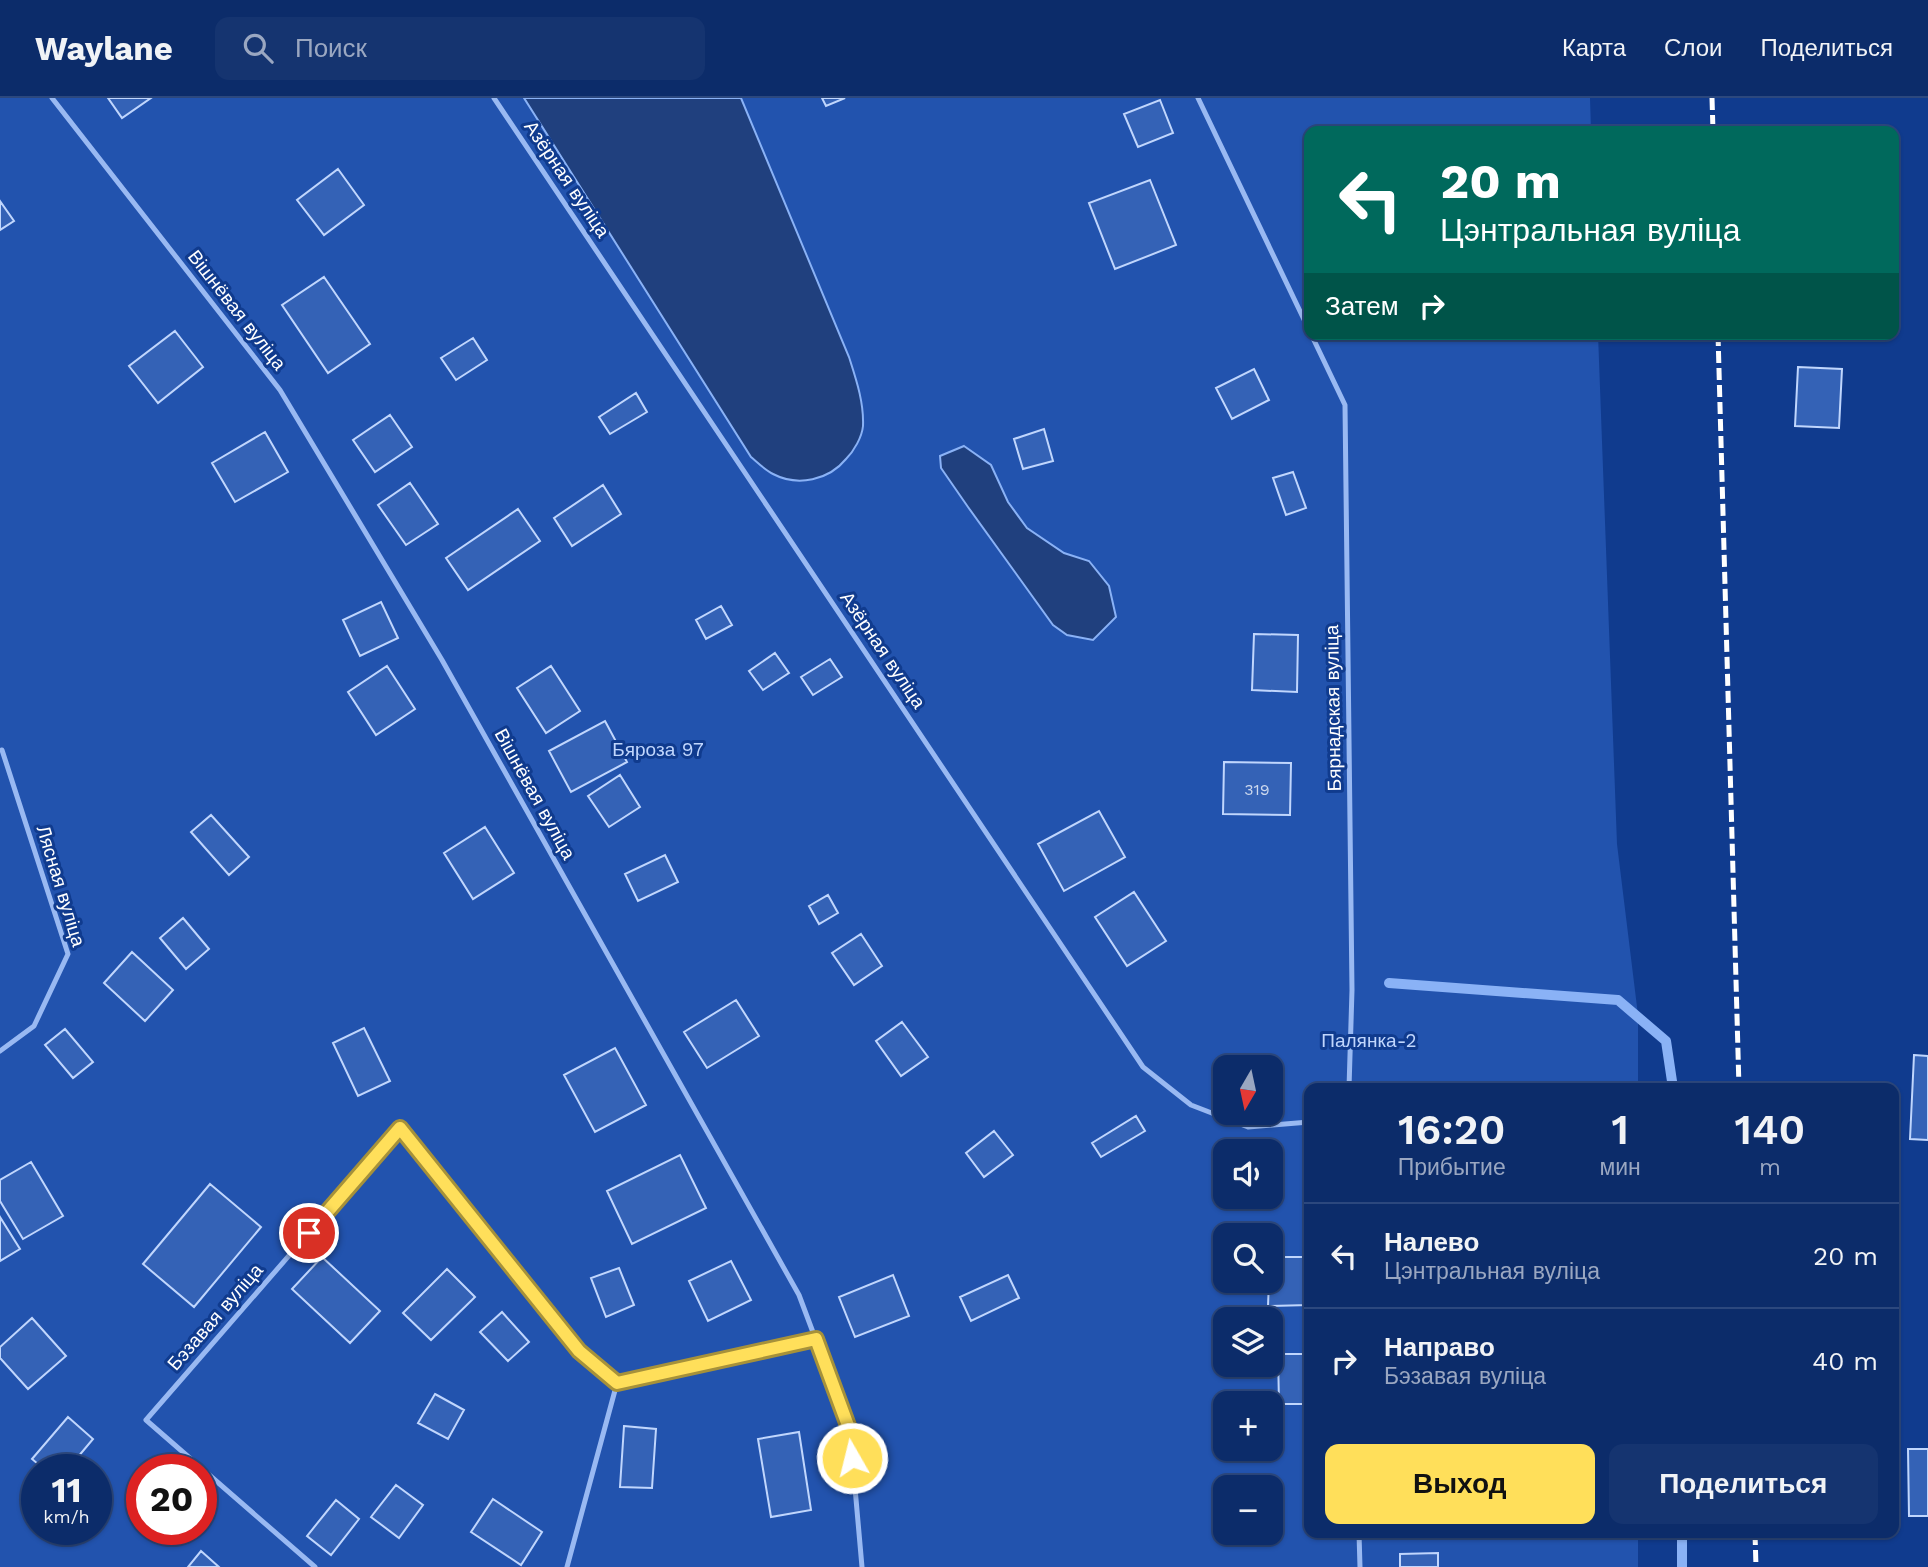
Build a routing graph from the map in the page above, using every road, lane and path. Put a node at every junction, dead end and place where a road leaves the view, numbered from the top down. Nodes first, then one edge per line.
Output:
1 (52, 98) edge
2 (494, 98) edge
3 (1198, 98) edge
4 (1304, 319) edge
5 (1314, 340) edge
6 (2, 750) dead end
7 (0, 1051) edge
8 (1349, 1083) edge
9 (1304, 1122) edge
10 (816, 1339) junction
11 (617, 1383) junction
12 (1359, 1538) edge
13 (315, 1567) edge
14 (567, 1567) edge
15 (862, 1567) edge
16 (1360, 1567) edge

1 - 10 lane, Вішнёвая вуліца
2 - 9 lane, Азёрная вуліца
3 - 4 lane, Бярнадская вуліца
5 - 8 lane, Бярнадская вуліца
6 - 7 lane, Лясная вуліца
10 - 11 lane
10 - 15 lane, Вішнёвая вуліца
11 - 13 lane, Бэзавая вуліца
11 - 14 lane
12 - 16 lane

